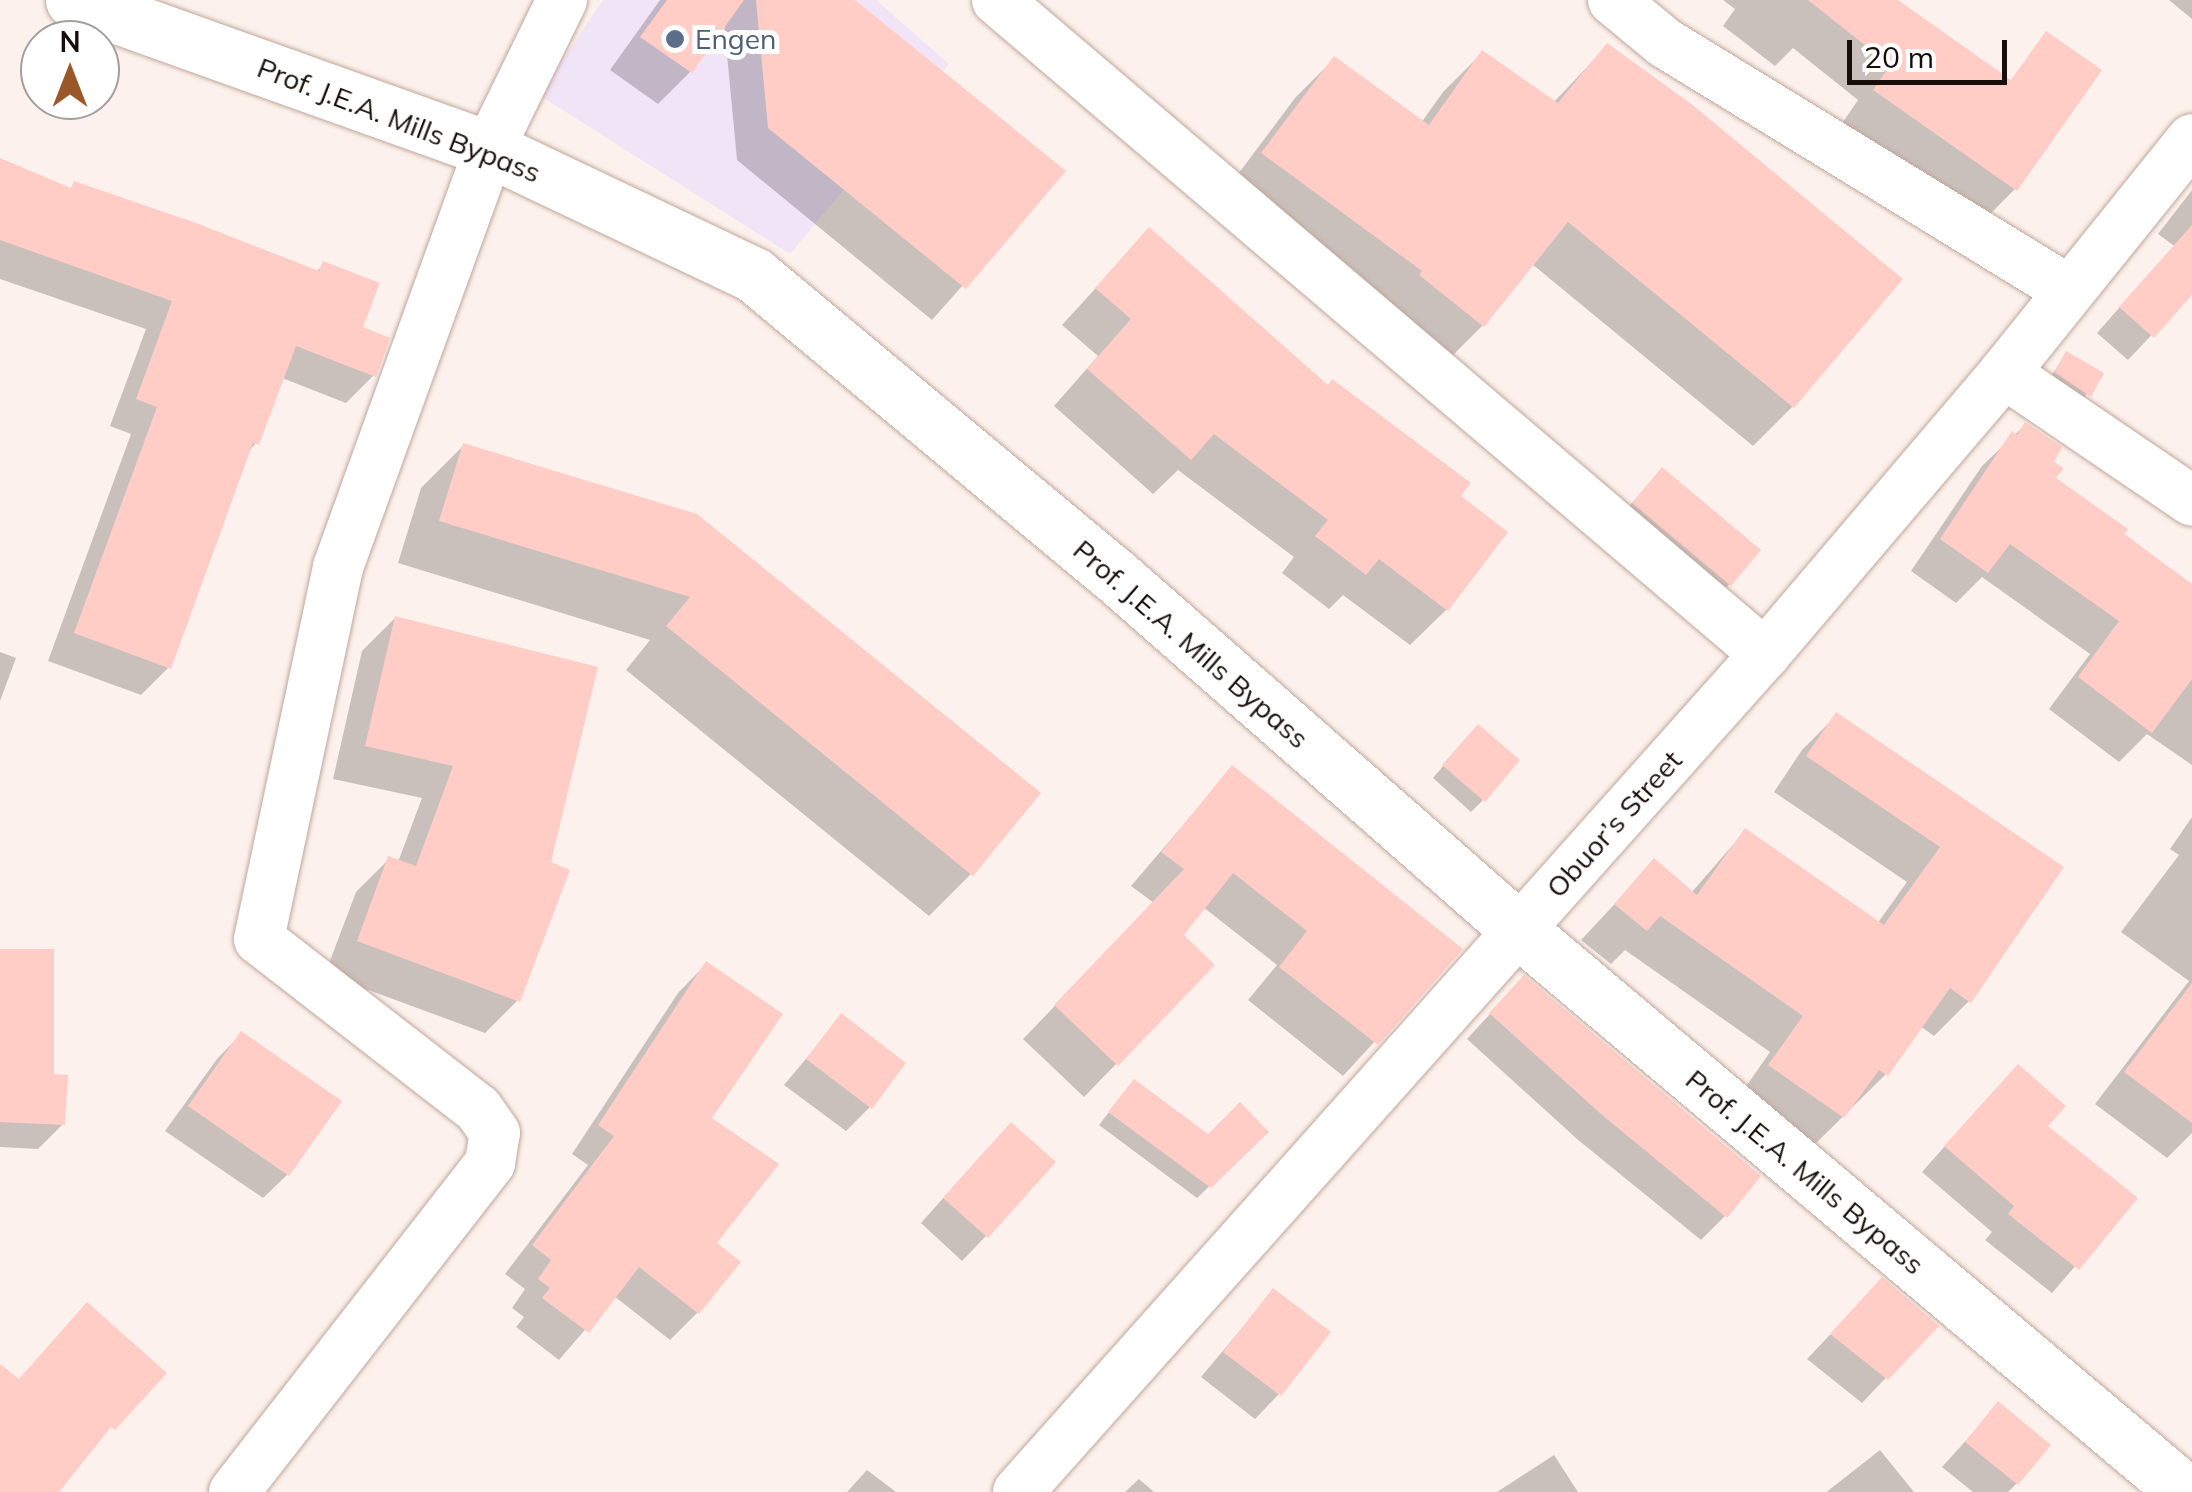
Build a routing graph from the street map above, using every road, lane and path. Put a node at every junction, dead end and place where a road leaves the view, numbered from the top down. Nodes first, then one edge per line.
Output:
1 (74, 0) edge
2 (562, 0) edge
3 (997, 0) edge
4 (1613, 0) edge
5 (2192, 140) edge
6 (489, 149) junction
7 (2069, 291) junction
8 (2004, 373) junction
9 (2192, 501) edge
10 (1765, 654) junction
11 (1519, 930) junction
12 (234, 1492) edge
13 (1018, 1492) edge
14 (2186, 1492) edge

1 - 6 street, Prof. J.E.A. Mills Bypass
2 - 6 street
3 - 10 street
4 - 7 street
5 - 7 street, Obuor’s Street
6 - 11 street, Prof. J.E.A. Mills Bypass
6 - 12 street
7 - 8 street, Obuor’s Street
8 - 9 street
8 - 10 street, Obuor’s Street
10 - 11 street, Obuor’s Street
11 - 13 street, Obuor’s Street
11 - 14 street, Prof. J.E.A. Mills Bypass

